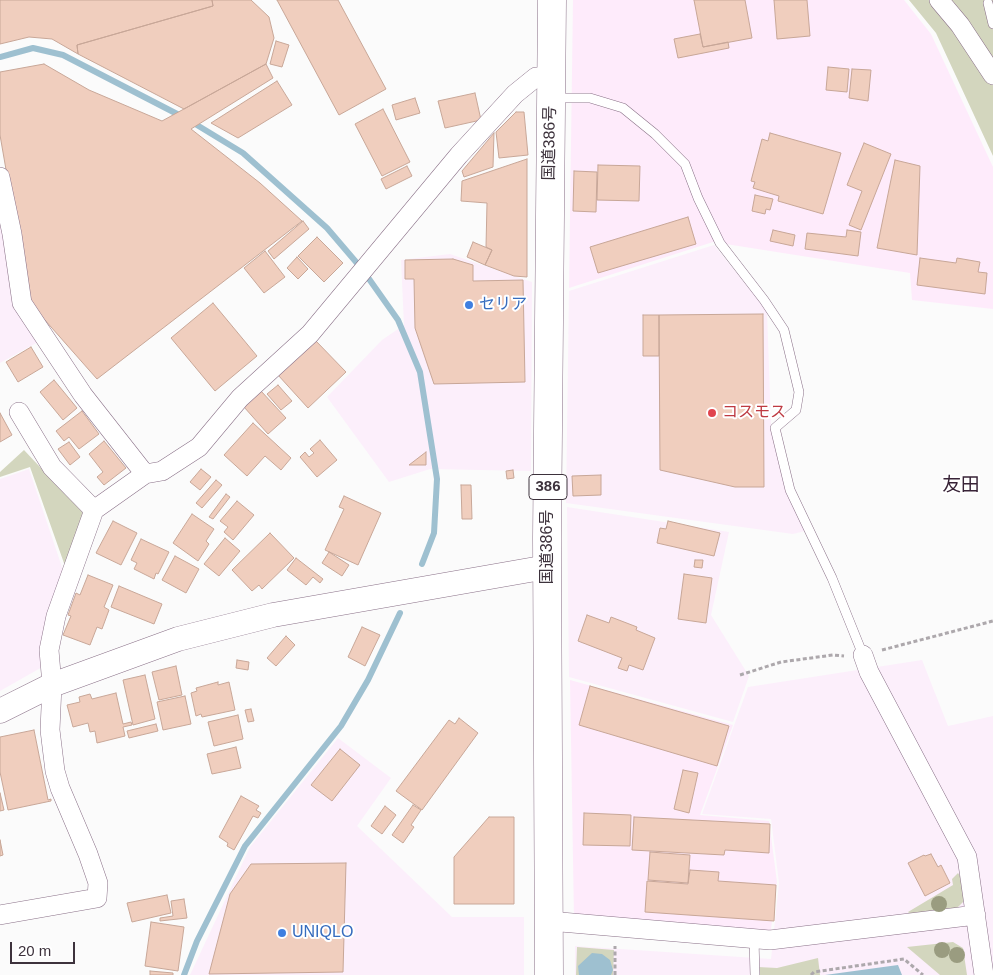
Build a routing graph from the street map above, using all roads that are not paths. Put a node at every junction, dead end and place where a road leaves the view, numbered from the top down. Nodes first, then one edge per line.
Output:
1 (552, 0) edge
2 (940, 0) edge
3 (988, 3) dead end
4 (993, 24) edge
5 (993, 75) edge
6 (551, 89) junction
7 (0, 177) edge
8 (20, 412) dead end
9 (145, 474) junction
10 (94, 510) junction
11 (547, 567) junction
12 (862, 655) joint
13 (52, 686) junction
14 (0, 710) edge
15 (0, 915) edge
16 (976, 915) junction
17 (549, 921) junction
18 (754, 939) junction
19 (549, 975) edge
20 (755, 975) edge
21 (984, 975) edge

1 - 6 highway, 国道386号 / 386
2 - 5 street
3 - 4 lane
6 - 9 street
6 - 11 highway, 国道386号 / 386
6 - 12 lane
7 - 9 street
8 - 10 street
9 - 10 street
10 - 13 street
11 - 13 street
11 - 17 highway, 国道386号 / 386
12 - 16 street
13 - 14 street
13 - 15 street
16 - 18 street
16 - 21 street
17 - 18 street
17 - 19 highway, 国道386号 / 386
18 - 20 lane

